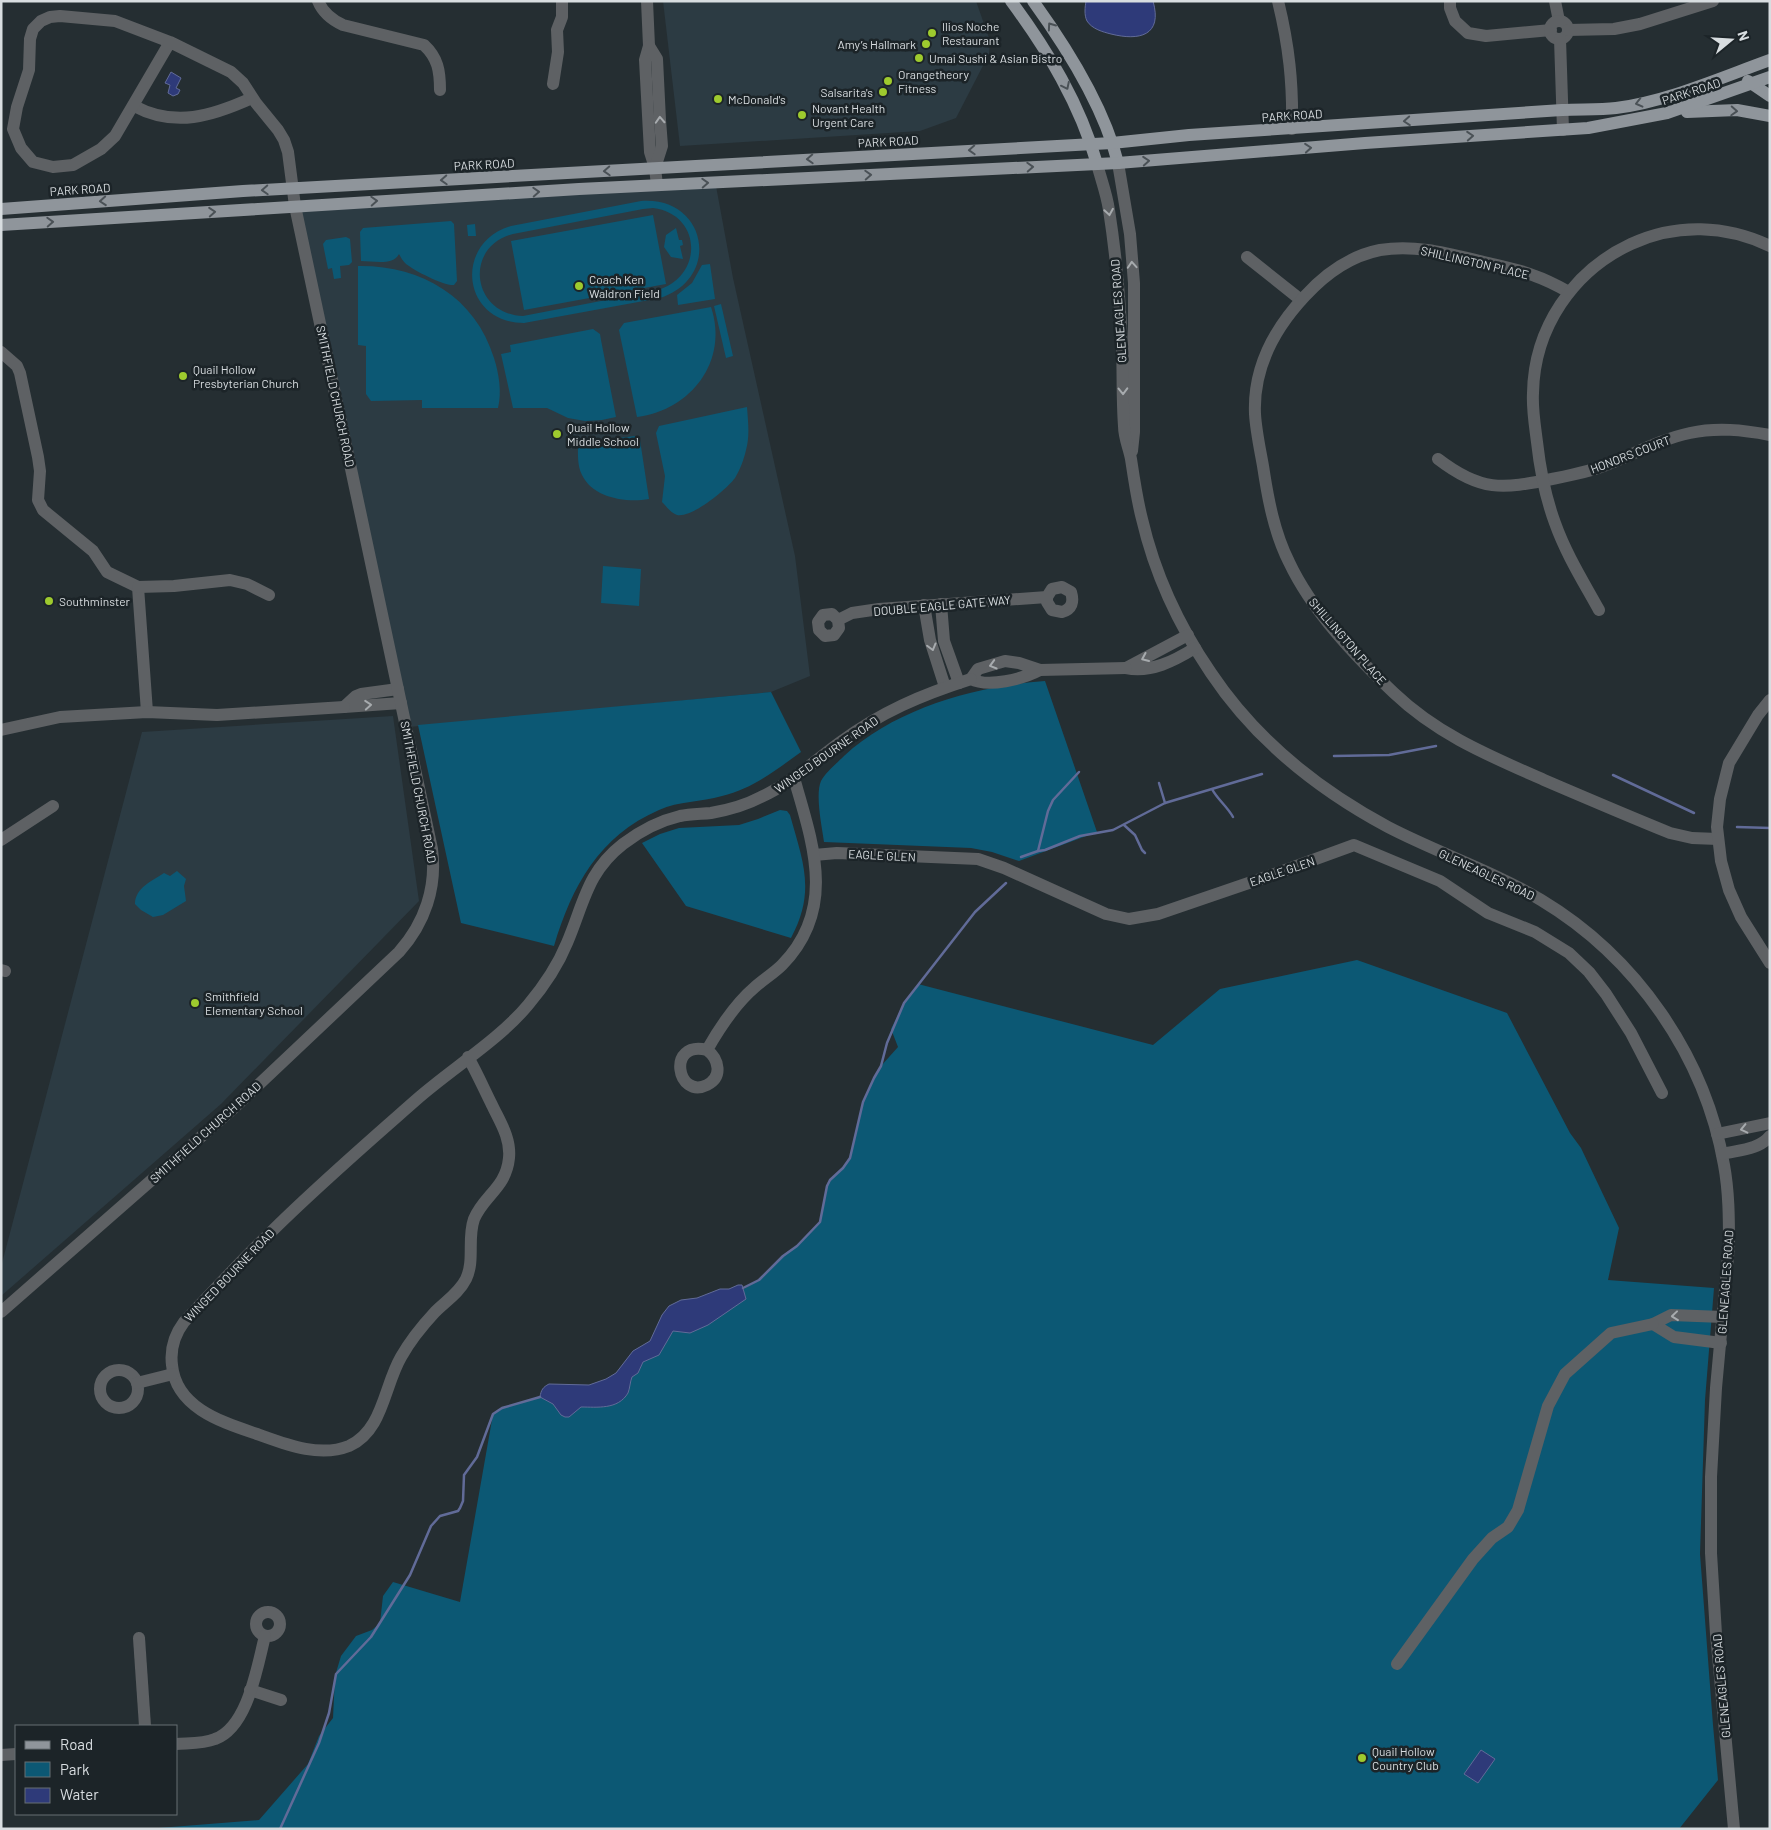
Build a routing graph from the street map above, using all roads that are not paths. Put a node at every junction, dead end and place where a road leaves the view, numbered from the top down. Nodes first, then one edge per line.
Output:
1 (318, 1) edge
2 (562, 1) edge
3 (647, 1) edge
4 (1011, 1) edge
5 (1033, 1) edge
6 (1278, 1) edge
7 (1450, 1) edge
8 (1555, 1) edge
9 (1713, 1) edge
10 (41, 21) joint
11 (1559, 30) junction
12 (170, 42) junction
13 (1770, 60) edge
14 (1735, 73) junction
15 (1770, 77) edge
16 (554, 84) dead end
17 (1752, 84) junction
18 (440, 90) dead end
19 (1770, 96) edge
20 (252, 98) junction
21 (134, 106) junction
22 (1562, 110) junction
23 (1668, 113) junction
24 (1770, 116) edge
25 (1292, 129) junction
26 (1563, 130) junction
27 (1112, 143) junction
28 (1091, 144) junction
29 (1118, 163) junction
30 (1097, 164) junction
31 (655, 168) junction
32 (657, 185) junction
33 (292, 188) junction
34 (295, 206) junction
35 (1, 209) edge
36 (1, 225) edge
37 (1770, 246) edge
38 (1247, 257) dead end
39 (1568, 292) junction
40 (1301, 300) junction
41 (1, 352) edge
42 (1770, 435) edge
43 (1131, 458) junction
44 (1438, 459) dead end
45 (1543, 481) junction
46 (138, 588) junction
47 (269, 595) dead end
48 (1047, 597) dead end
49 (940, 604) junction
50 (924, 605) junction
51 (1599, 610) dead end
52 (838, 620) dead end
53 (1188, 636) junction
54 (1195, 648) junction
55 (1126, 668) junction
56 (1040, 670) junction
57 (965, 681) junction
58 (945, 687) junction
59 (398, 689) junction
60 (1770, 700) edge
61 (401, 703) junction
62 (344, 707) junction
63 (147, 712) junction
64 (1, 730) edge
65 (794, 778) junction
66 (53, 806) dead end
67 (1718, 839) junction
68 (1, 840) edge
69 (814, 855) junction
70 (1770, 963) edge
71 (707, 1050) dead end
72 (468, 1057) junction
73 (1662, 1093) dead end
74 (1770, 1123) edge
75 (1717, 1134) junction
76 (1770, 1136) edge
77 (1722, 1154) junction
78 (1, 1312) edge
79 (1723, 1317) junction
80 (1653, 1324) junction
81 (1721, 1343) junction
82 (173, 1374) junction
83 (137, 1383) dead end
84 (265, 1636) dead end
85 (139, 1638) dead end
86 (1397, 1664) dead end
87 (250, 1690) junction
88 (281, 1700) dead end
89 (145, 1725) edge
90 (178, 1744) edge
91 (15, 1754) edge
92 (1, 1756) edge
93 (1734, 1829) edge

1 - 18 street
2 - 16 street
3 - 31 street
4 -> 28 main road
27 -> 5 main road
6 - 25 street
7 - 11 street
8 - 11 street
9 - 11 street
10 - 12 street, SMITHFIELD CHURCH ROAD
10 - 21 street, PARK ROAD
11 - 22 street
12 - 20 street, SMITHFIELD CHURCH ROAD
12 - 21 street
13 - 14 main road, PARK ROAD
14 - 17 main road
14 -> 22 main road, PARK ROAD
15 - 17 main road, PARK ROAD
17 - 19 main road
17 - 23 main road, PARK ROAD
20 - 21 street
20 - 33 street, SMITHFIELD CHURCH ROAD
22 -> 25 main road, PARK ROAD
22 - 26 street
23 -> 24 main road
23 - 26 main road, PARK ROAD
25 - 27 main road, PARK ROAD
29 -> 26 main road, PARK ROAD
27 - 28 main road, PARK ROAD
27 - 29 main road
28 - 30 main road
28 -> 31 main road, PARK ROAD
29 - 30 main road, PARK ROAD
43 -> 29 street, GLENEAGLES ROAD
32 -> 30 main road, PARK ROAD
30 -> 43 street, GLENEAGLES ROAD
31 - 32 street
31 -> 33 main road, PARK ROAD
34 -> 32 main road, PARK ROAD
33 - 34 street, SMITHFIELD CHURCH ROAD
33 -> 35 main road, PARK ROAD
36 -> 34 main road, PARK ROAD
34 - 59 street, SMITHFIELD CHURCH ROAD
37 - 39 street
38 - 40 street
39 - 40 street, SHILLINGTON PLACE
39 - 45 street
40 - 67 street, SHILLINGTON PLACE
41 - 46 street
42 - 45 street, HONORS COURT
43 - 53 street, GLENEAGLES ROAD
44 - 45 street, HONORS COURT
45 - 51 street
46 - 47 street
46 - 63 street
48 - 49 street, DOUBLE EAGLE GATE WAY
49 - 50 street, DOUBLE EAGLE GATE WAY
49 - 57 street
50 - 52 street, DOUBLE EAGLE GATE WAY
50 -> 58 street
53 - 54 street, GLENEAGLES ROAD
53 -> 55 street, WINGED BOURNE ROAD
54 - 55 street, WINGED BOURNE ROAD
54 - 75 street, GLENEAGLES ROAD
55 - 56 street, WINGED BOURNE ROAD
56 - 57 street, WINGED BOURNE ROAD
56 -> 57 street, WINGED BOURNE ROAD
57 - 58 street, WINGED BOURNE ROAD
58 - 65 street, WINGED BOURNE ROAD
59 - 61 street, SMITHFIELD CHURCH ROAD
59 - 62 street
60 - 67 street
62 -> 61 street
61 - 78 street, SMITHFIELD CHURCH ROAD
62 - 63 street
63 - 64 street
65 - 69 street
65 - 72 street, WINGED BOURNE ROAD
66 - 68 street
67 - 70 street
69 - 71 street
69 - 73 street, EAGLE GLEN
72 - 82 street, WINGED BOURNE ROAD
72 - 82 street, WINGED BOURNE ROAD
74 -> 75 street
75 - 77 street, GLENEAGLES ROAD
76 - 77 street
77 - 79 street, GLENEAGLES ROAD
79 -> 80 street
79 - 81 street, GLENEAGLES ROAD
80 - 81 street
80 - 86 street
81 - 93 street, GLENEAGLES ROAD
82 - 83 street
84 - 87 street
85 - 89 street
87 - 88 street
87 - 90 street
91 - 92 street

